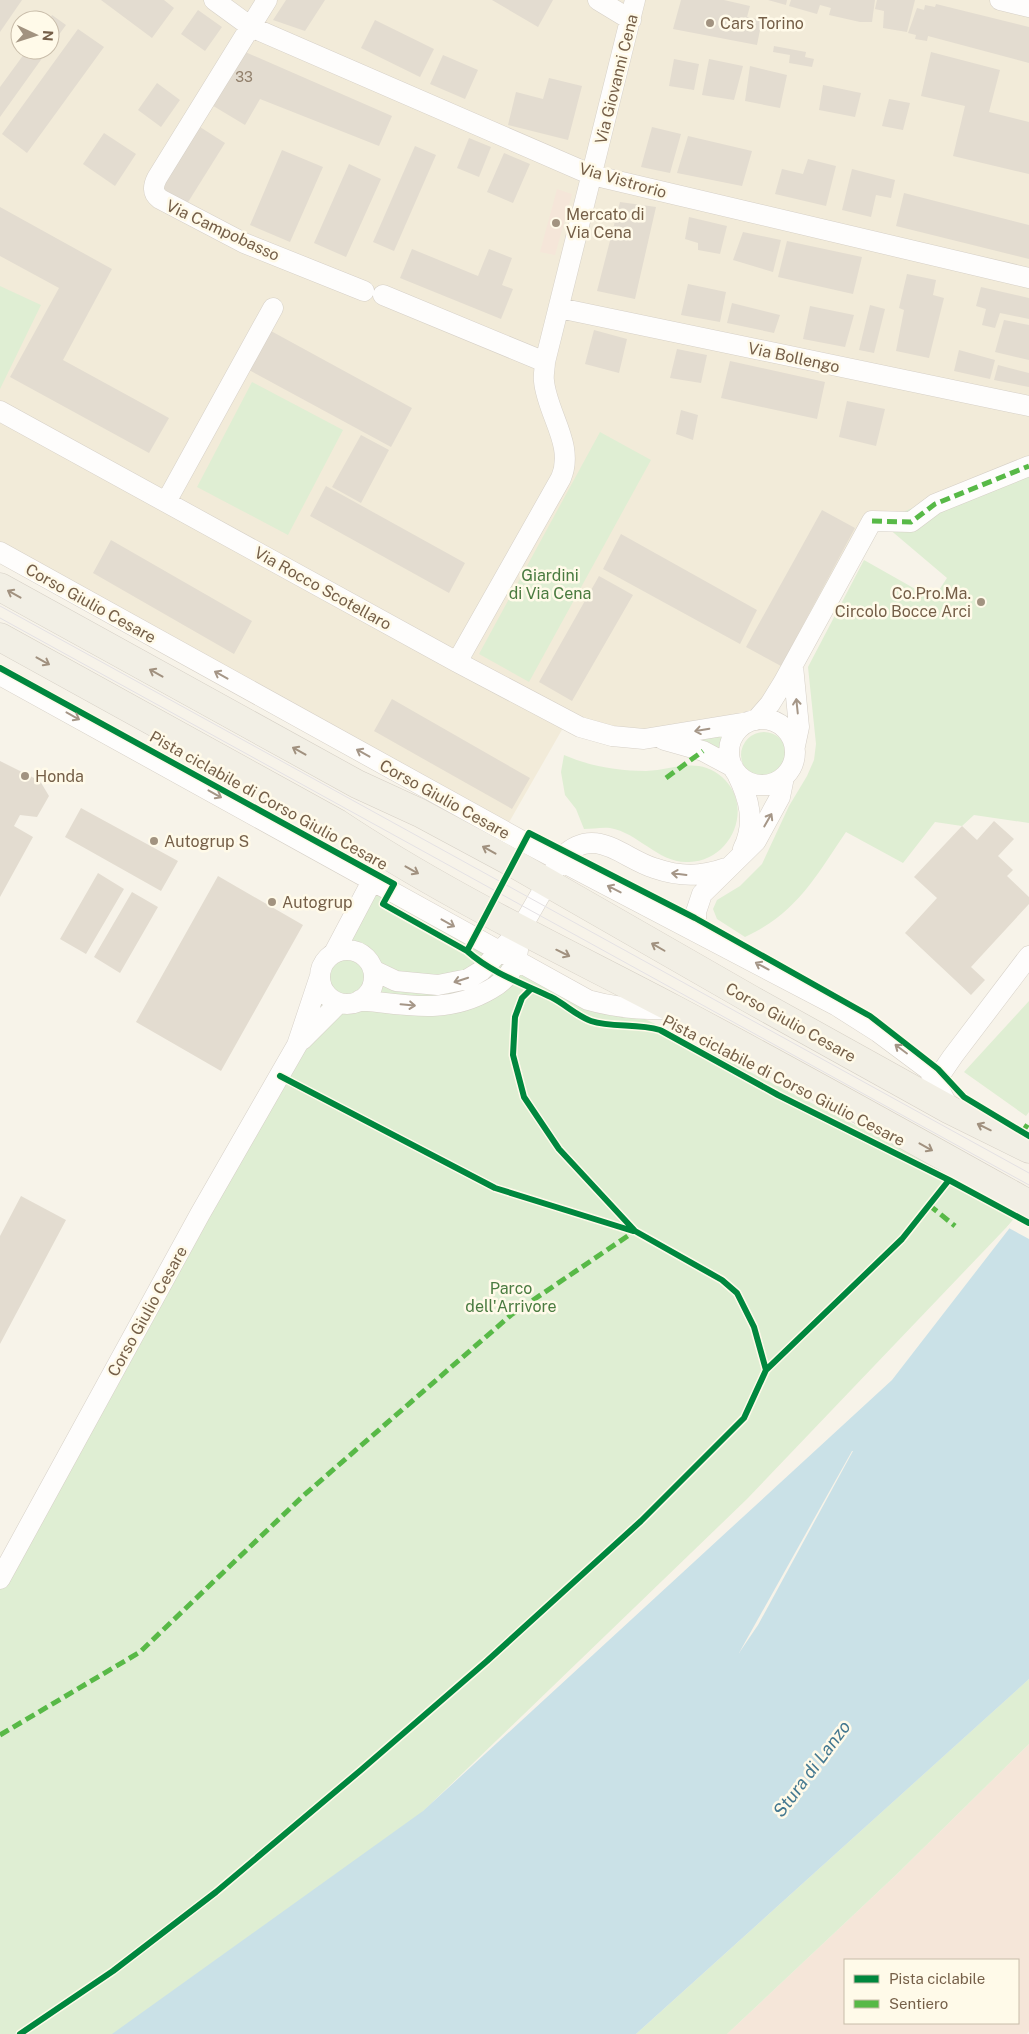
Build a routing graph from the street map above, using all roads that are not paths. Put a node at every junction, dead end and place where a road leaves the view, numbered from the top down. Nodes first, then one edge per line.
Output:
1 (214, 0) edge
2 (268, 0) edge
3 (598, 0) edge
4 (635, 0) edge
5 (1000, 0) edge
6 (1029, 7) edge
7 (631, 20) junction
8 (251, 26) junction
9 (592, 174) junction
10 (1029, 278) edge
11 (273, 308) dead end
12 (559, 308) junction
13 (545, 362) junction
14 (1029, 406) edge
15 (0, 410) edge
16 (1029, 466) edge
17 (166, 502) junction
18 (0, 552) edge
19 (0, 587) edge
20 (0, 637) edge
21 (457, 662) junction
22 (793, 666) junction
23 (0, 675) edge
24 (752, 721) junction
25 (655, 738) junction
26 (795, 746) junction
27 (735, 770) junction
28 (784, 777) junction
29 (733, 862) junction
30 (553, 872) junction
31 (372, 881) junction
32 (520, 930) junction
33 (696, 932) junction
34 (334, 953) junction
35 (1029, 956) edge
36 (508, 957) junction
37 (373, 970) junction
38 (320, 976) junction
39 (360, 1000) junction
40 (339, 1003) junction
41 (674, 1009) junction
42 (297, 1045) junction
43 (930, 1089) junction
44 (1024, 1146) edge
45 (1029, 1204) edge
46 (0, 1579) edge

1 - 8 street, Via Vistrorio
2 - 8 street, Via Campobasso
3 - 7 street
4 - 7 street, Via Giovanni Cena
5 - 6 street
7 - 9 street, Via Giovanni Cena
8 - 9 street, Via Vistrorio
8 - 13 street, Via Campobasso
9 - 10 street, Via Vistrorio
9 - 12 street, Via Giovanni Cena
11 - 17 street
12 - 13 street, Via Giovanni Cena
12 - 14 street, Via Bollengo
13 - 21 street, Via Giovanni Cena
15 - 17 street, Via Rocco Scotellaro
16 - 22 street
17 - 21 street, Via Rocco Scotellaro
30 -> 18 street, Corso Giulio Cesare
30 -> 19 main road, Corso Giulio Cesare
20 -> 32 main road
21 - 25 street, Via Rocco Scotellaro
22 - 24 street
26 -> 22 street
23 -> 31 street
24 -> 25 street, Via Rocco Scotellaro
24 - 26 street
24 - 27 street
25 - 27 street, Via Rocco Scotellaro
26 - 28 street
27 - 28 street
27 - 29 street
29 -> 28 street
29 -> 30 street
29 - 33 street
30 - 32 street
33 -> 30 street, Corso Giulio Cesare
43 -> 30 main road, Corso Giulio Cesare
31 - 34 street
31 -> 36 street
32 - 36 street
32 -> 41 main road
43 -> 33 street, Corso Giulio Cesare
34 - 37 street
34 - 38 street
35 - 43 street
36 -> 37 street
39 -> 36 street
36 - 41 street
37 - 39 street
38 - 40 street
38 - 42 street, Corso Giulio Cesare
39 - 40 street
40 - 42 street, Corso Giulio Cesare
41 -> 45 main road
42 - 46 street, Corso Giulio Cesare
44 -> 43 main road, Corso Giulio Cesare

